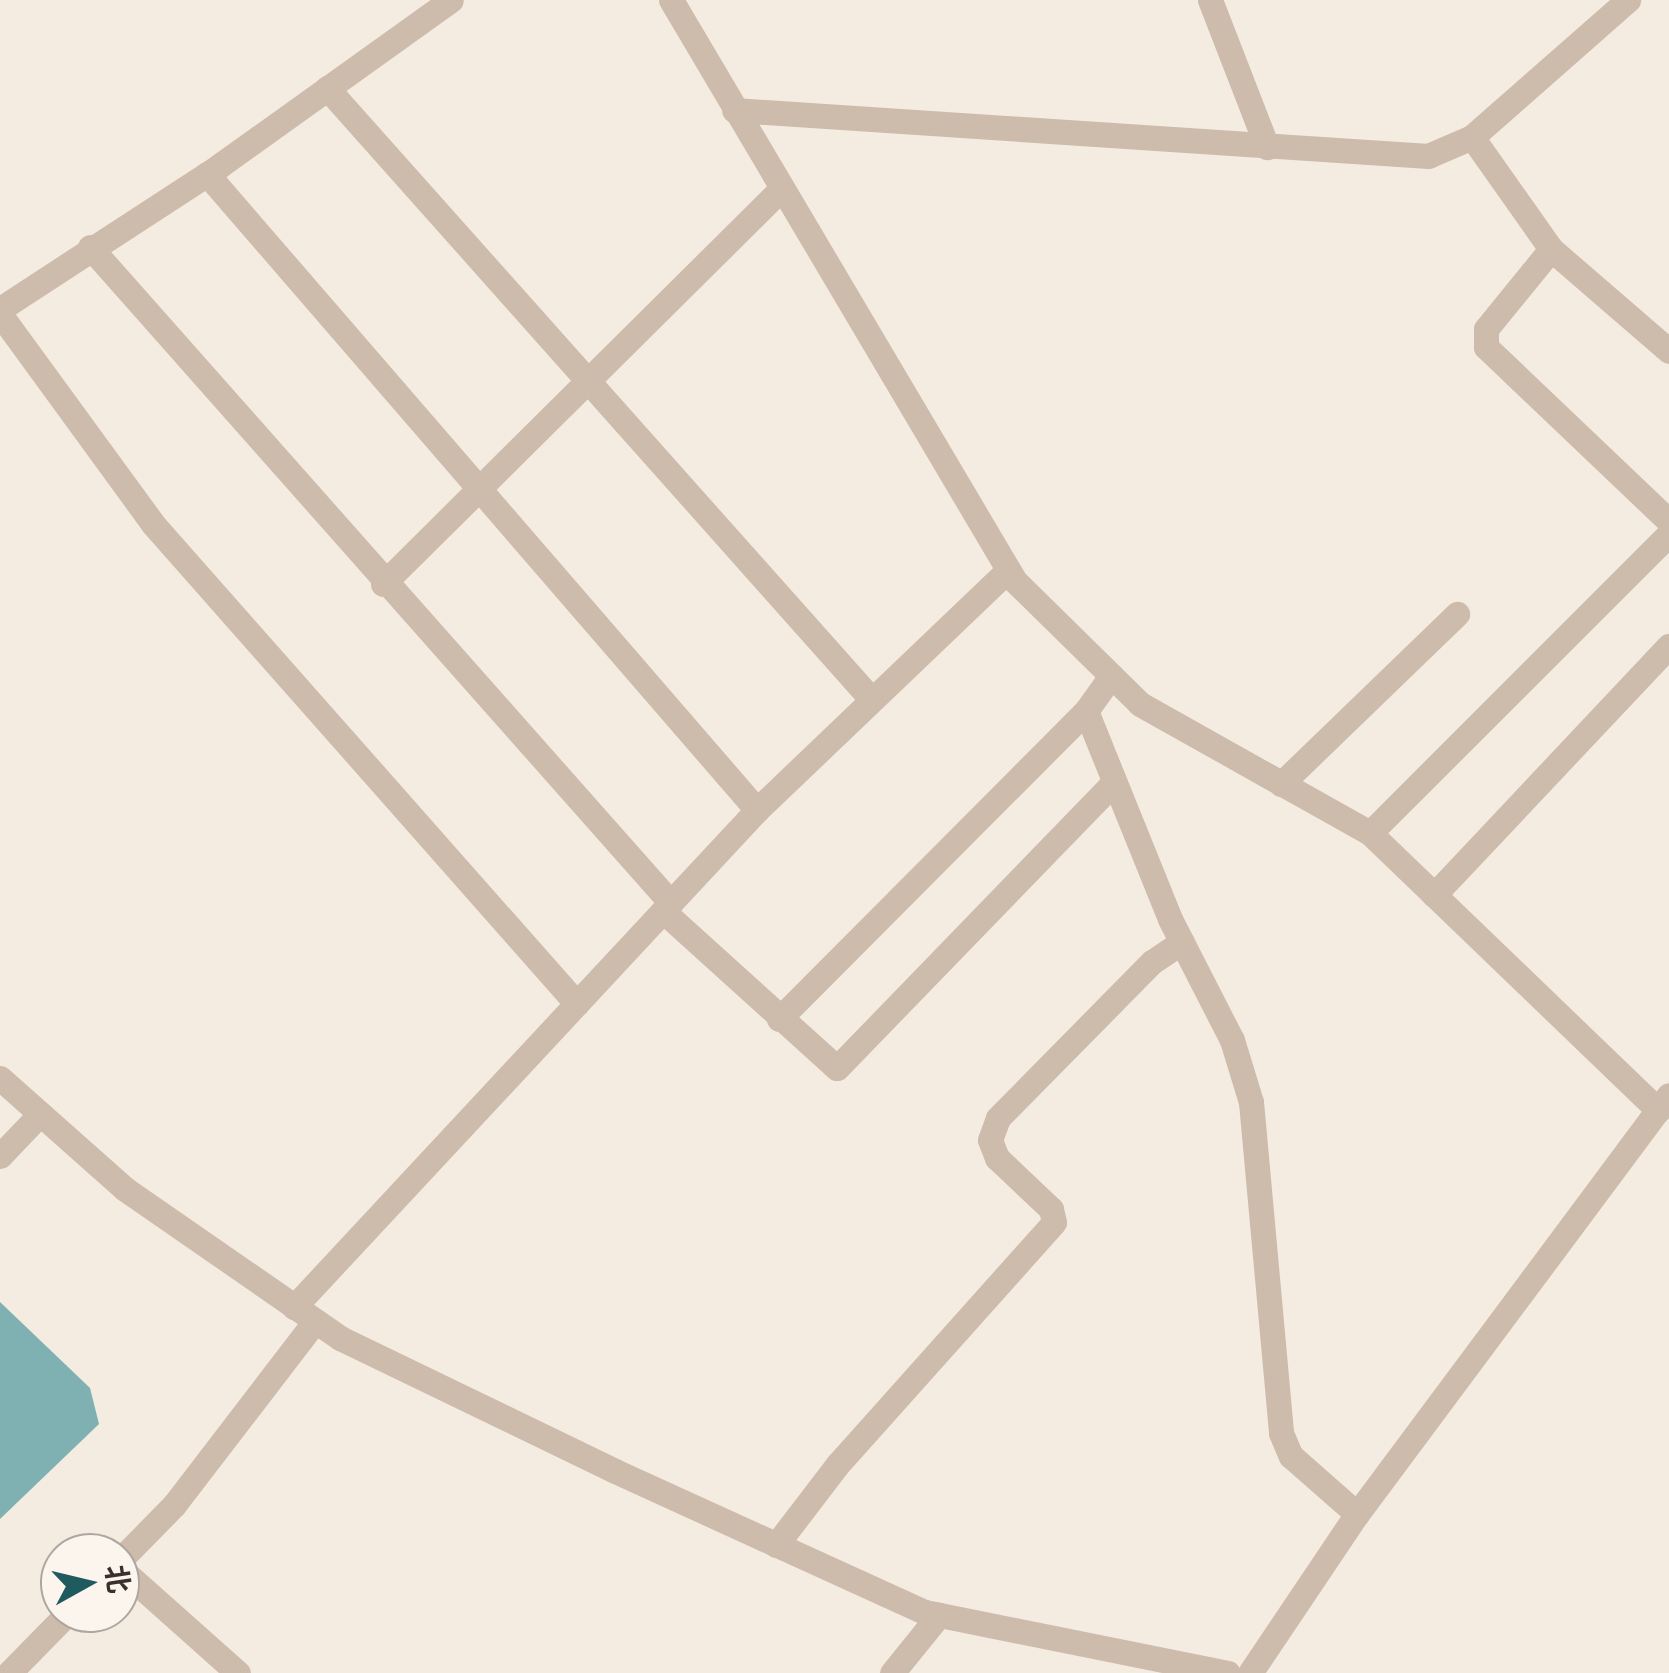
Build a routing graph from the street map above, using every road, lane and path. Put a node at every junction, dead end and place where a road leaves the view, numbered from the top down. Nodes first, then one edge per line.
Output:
1 (451, 0) edge
2 (670, 0) edge
3 (1210, 0) edge
4 (1628, 0) edge
5 (328, 88) junction
6 (734, 110) junction
7 (1472, 137) junction
8 (1267, 147) junction
9 (207, 174) junction
10 (780, 190) junction
11 (90, 247) junction
12 (1551, 250) junction
13 (0, 312) edge
14 (1669, 350) edge
15 (588, 380) junction
16 (479, 488) junction
17 (1669, 521) edge
18 (1669, 534) edge
19 (1008, 570) junction
20 (382, 584) junction
21 (1457, 614) dead end
22 (1669, 646) edge
23 (1112, 676) junction
24 (872, 700) junction
25 (1086, 712) junction
26 (1114, 782) junction
27 (1281, 784) junction
28 (757, 810) junction
29 (1370, 833) junction
30 (1434, 895) junction
31 (667, 907) junction
32 (1182, 942) junction
33 (576, 1004) junction
34 (779, 1019) junction
35 (0, 1078) edge
36 (1665, 1101) edge
37 (40, 1114) junction
38 (0, 1156) edge
39 (304, 1314) junction
40 (1358, 1514) junction
41 (140, 1543) edge
42 (776, 1544) junction
43 (140, 1582) edge
44 (939, 1615) junction
45 (48, 1633) edge
46 (9, 1673) edge
47 (238, 1673) edge
48 (892, 1673) edge
49 (1228, 1673) edge
50 (1250, 1673) edge

1 - 5 street
2 - 6 street
3 - 8 street
4 - 7 street
5 - 9 street
5 - 15 street
6 - 8 street
6 - 10 street
7 - 8 street
7 - 12 street
9 - 11 street
9 - 16 street
10 - 15 street
10 - 19 street
11 - 13 street
11 - 20 street
12 - 14 street
12 - 17 street
13 - 33 street
15 - 16 street
15 - 24 street
16 - 20 street
16 - 28 street
18 - 29 street
19 - 23 street
19 - 24 street
20 - 31 street
21 - 27 street
22 - 30 street
23 - 25 street
23 - 27 street
24 - 28 street
25 - 26 street
25 - 34 street
26 - 32 street
26 - 34 street
27 - 29 street
28 - 31 street
29 - 30 street
30 - 36 street
31 - 33 street
31 - 34 street
32 - 40 street
32 - 42 street
33 - 39 street
35 - 37 street
36 - 40 street
37 - 38 street
37 - 39 street
39 - 41 street
39 - 42 street
40 - 50 street
42 - 44 street
43 - 47 street
44 - 48 street
44 - 49 street
45 - 46 street

